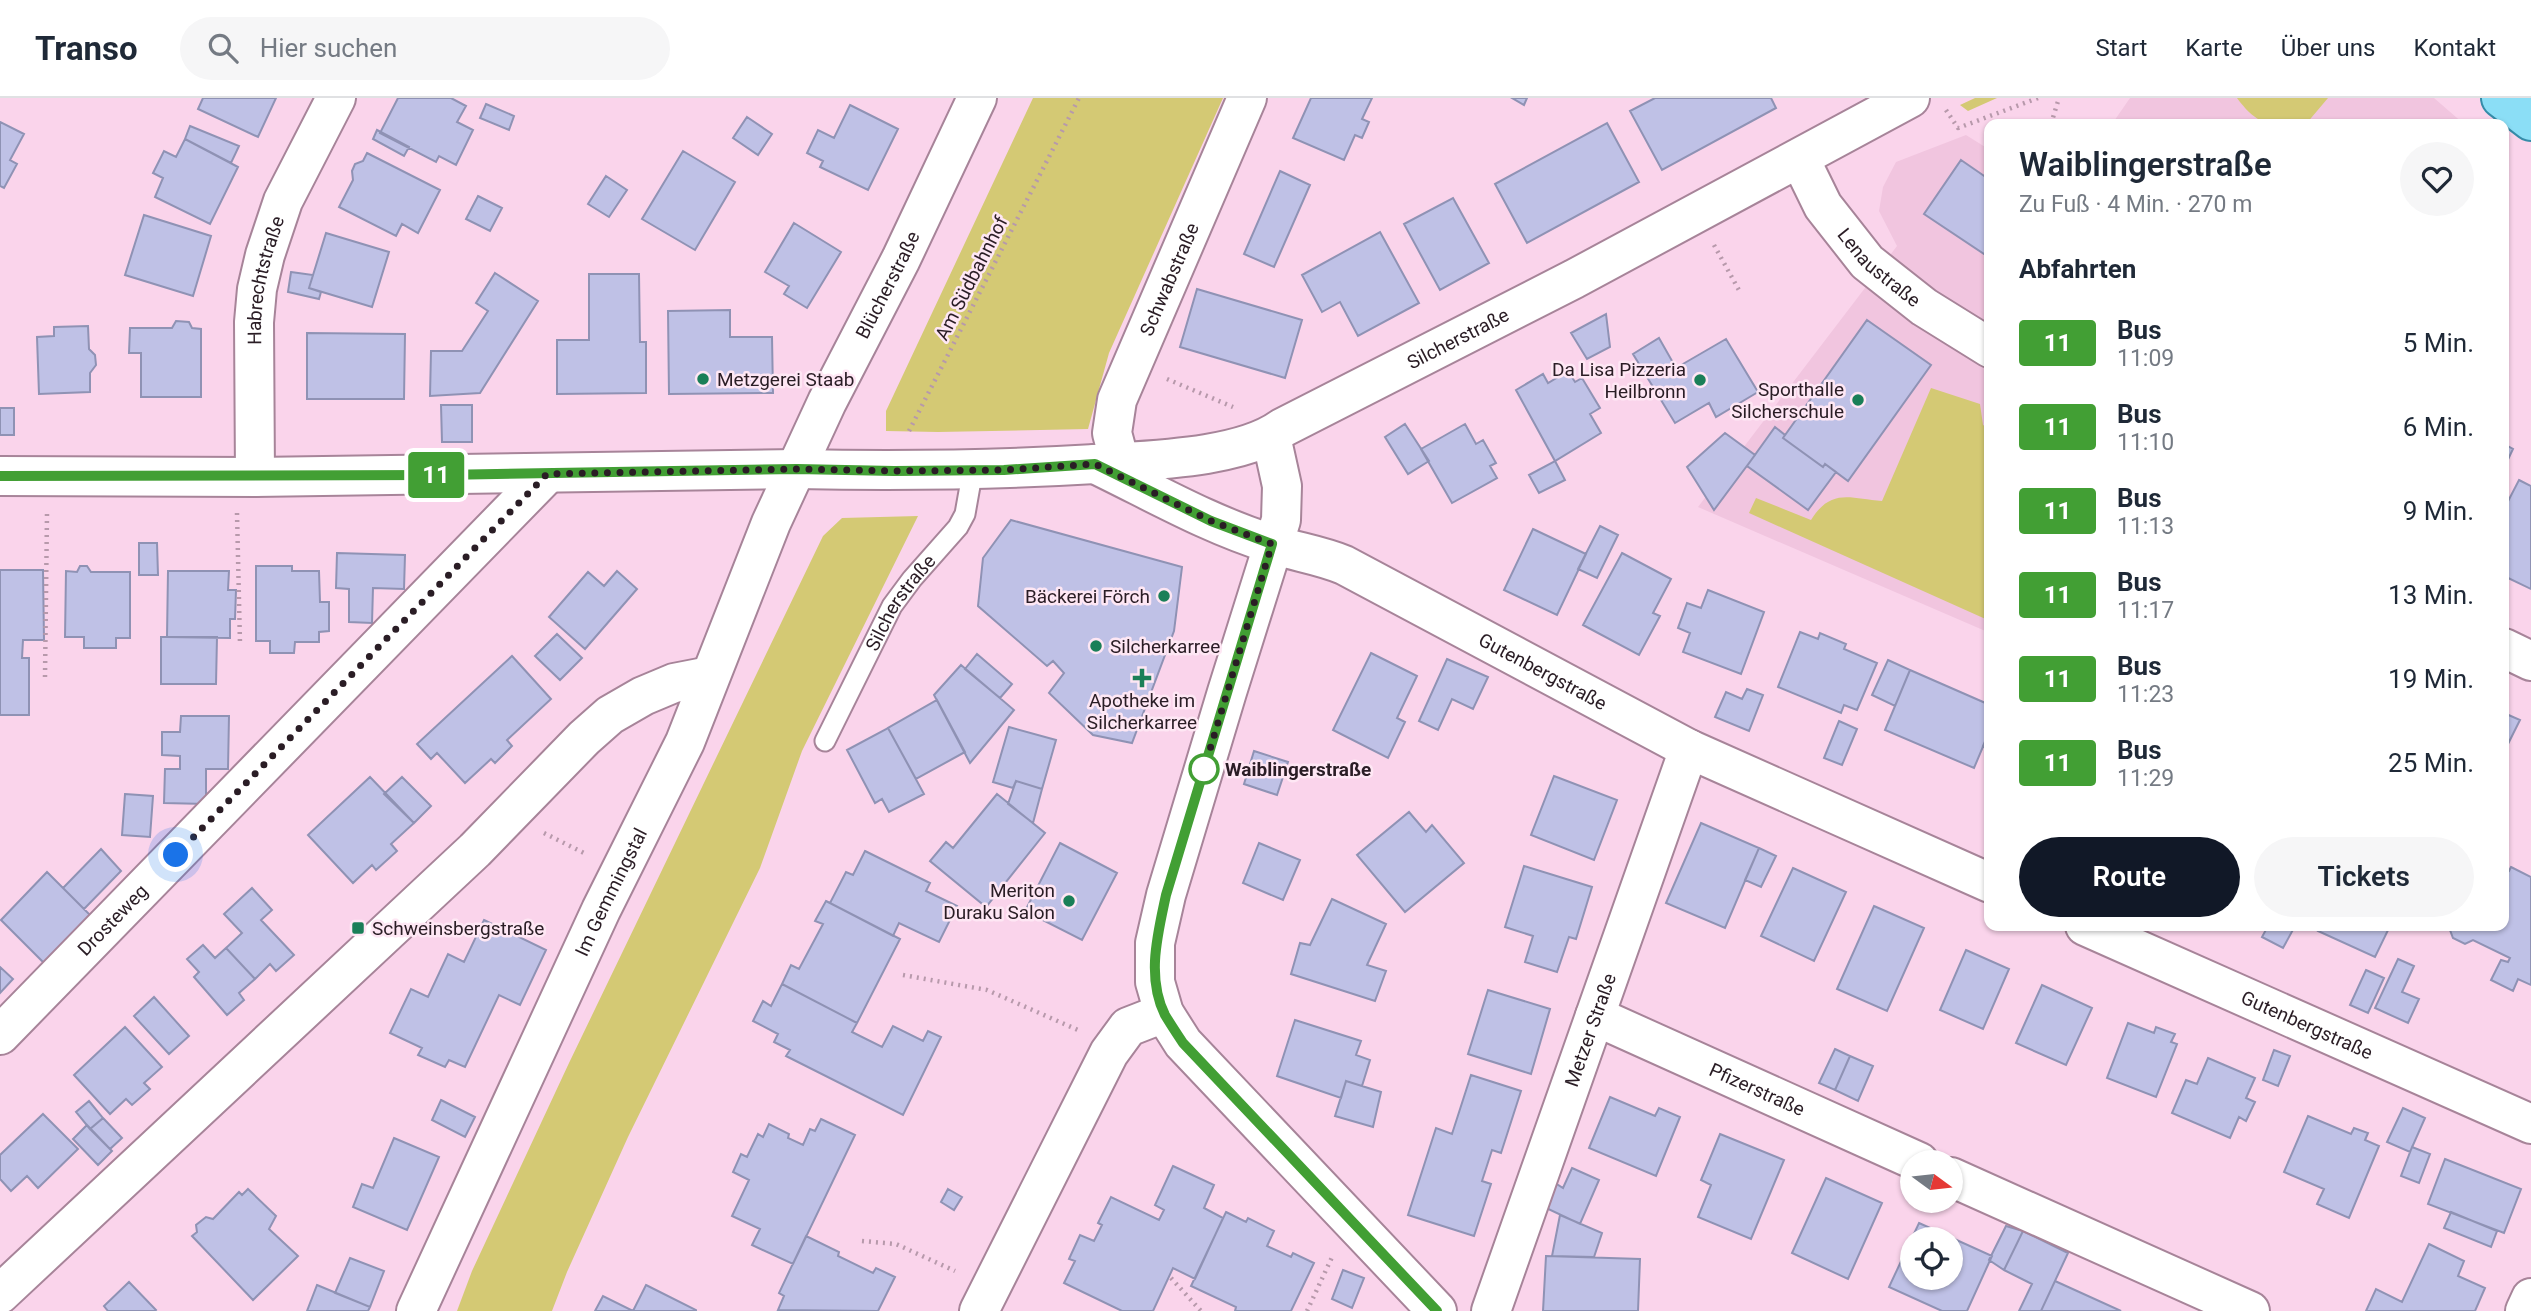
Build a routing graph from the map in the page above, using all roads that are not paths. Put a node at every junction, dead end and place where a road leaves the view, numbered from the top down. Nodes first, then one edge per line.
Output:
1 (336, 98) edge
2 (977, 98) edge
3 (1247, 98) edge
4 (2501, 98) edge
5 (1927, 103) edge
6 (2531, 121) edge
7 (1800, 159) junction
8 (1984, 344) edge
9 (1276, 432) junction
10 (1107, 463) junction
11 (797, 469) junction
12 (973, 469) junction
13 (547, 474) junction
14 (0, 476) edge
15 (246, 477) junction
16 (1272, 544) junction
17 (2509, 650) edge
18 (2531, 661) edge
19 (710, 676) junction
20 (825, 741) dead end
21 (1689, 750) junction
22 (1984, 880) edge
23 (2096, 931) edge
24 (1164, 1013) junction
25 (1595, 1016) junction
26 (0, 1035) edge
27 (2531, 1124) edge
28 (1900, 1153) edge
29 (1964, 1183) edge
30 (0, 1294) edge
31 (2531, 1298) edge
32 (985, 1299) edge
33 (416, 1311) edge
34 (1437, 1311) edge
35 (1491, 1311) edge
36 (2250, 1311) edge
37 (2525, 1311) edge

1 - 15 street, Habrechtstraße
2 - 11 street, Blücherstraße
3 - 10 street, Schwabstraße
4 - 6 main road
5 - 7 street, Silcherstraße
7 - 8 street, Lenaustraße
7 - 9 street, Silcherstraße
9 - 10 street, Silcherstraße
9 - 16 street
10 - 12 street, Silcherstraße
10 - 16 street, Gutenbergstraße
11 - 12 street, Silcherstraße
11 - 13 street, Silcherstraße
11 - 19 street, Im Gemmingstal
12 - 20 lane, Silcherstraße
13 - 15 street, Silcherstraße
13 - 26 street, Drosteweg
14 - 15 street, Silcherstraße
16 - 21 street, Gutenbergstraße
16 - 24 street
17 - 18 street
19 - 30 street
19 - 33 street, Im Gemmingstal
21 - 22 street, Gutenbergstraße
21 - 25 street, Metzer Straße
23 - 27 street, Gutenbergstraße
24 - 32 street
24 - 34 street
25 - 28 street, Pfizerstraße
25 - 35 street, Metzer Straße
29 - 36 street
31 - 37 street

